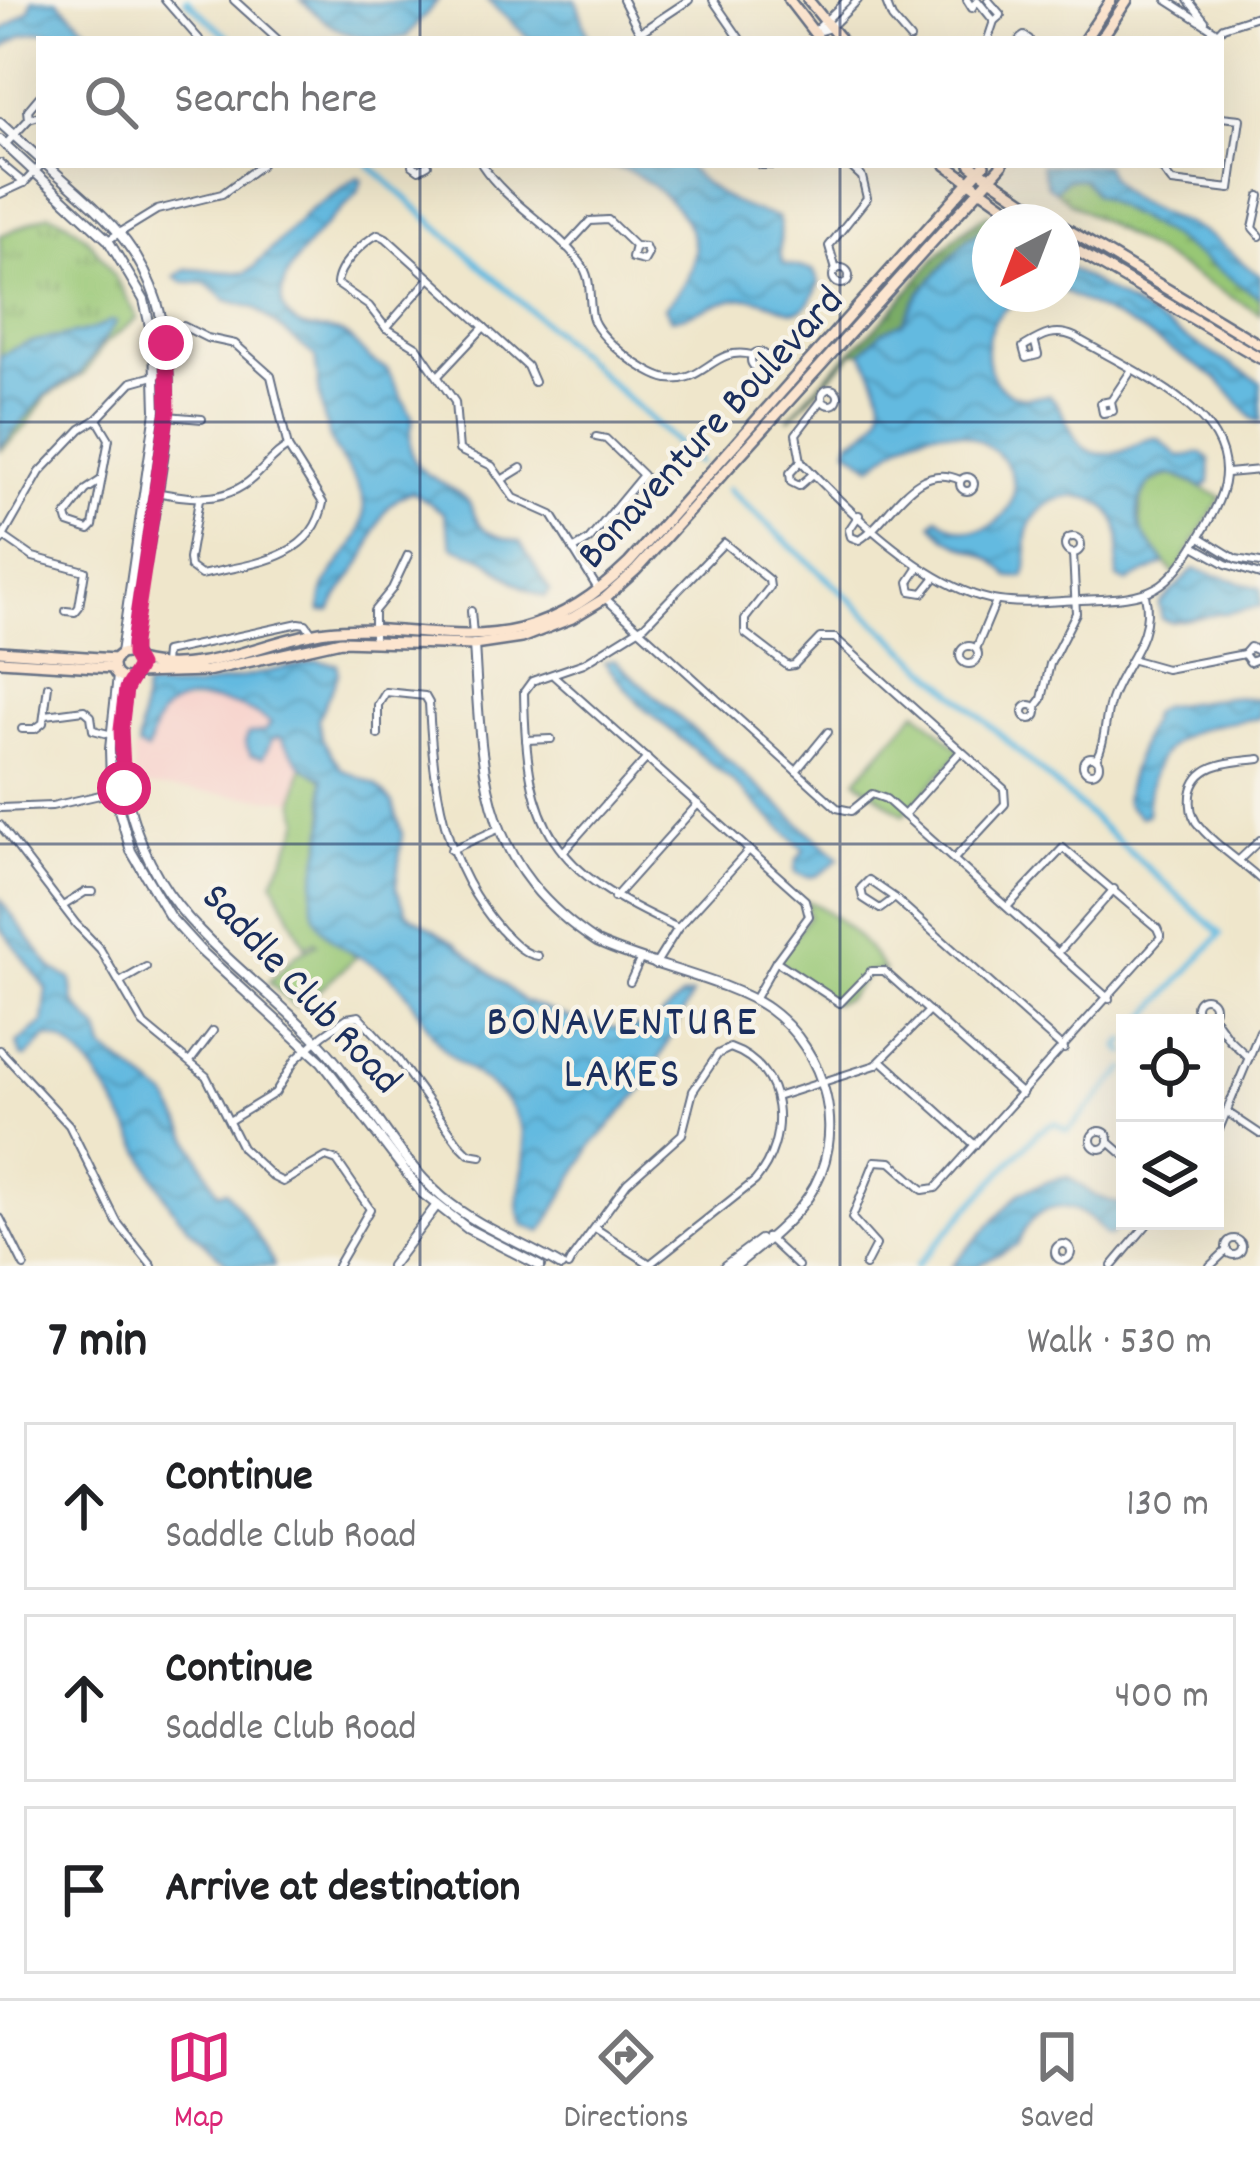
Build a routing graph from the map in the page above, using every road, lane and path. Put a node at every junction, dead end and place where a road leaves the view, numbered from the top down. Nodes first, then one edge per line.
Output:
1 (165, 0) edge
2 (234, 0) edge
3 (623, 0) edge
4 (689, 0) edge
5 (712, 0) edge
6 (789, 0) edge
7 (808, 0) edge
8 (847, 0) edge
9 (858, 0) edge
10 (885, 0) edge
11 (968, 0) edge
12 (1112, 0) edge
13 (1127, 0) edge
14 (1166, 0) edge
15 (1188, 0) edge
16 (982, 1) edge
17 (1260, 15) edge
18 (827, 24) junction
19 (1207, 24) junction
20 (1215, 35) edge
21 (196, 36) edge
22 (274, 36) edge
23 (641, 36) edge
24 (738, 36) edge
25 (816, 36) edge
26 (837, 36) edge
27 (907, 36) edge
28 (989, 36) edge
29 (1087, 36) edge
30 (1103, 36) edge
31 (36, 101) edge
32 (36, 117) edge
33 (1224, 117) edge
34 (28, 119) junction
35 (0, 123) edge
36 (14, 136) junction
37 (3, 142) edge
38 (36, 160) edge
39 (36, 162) edge
40 (0, 163) edge
41 (38, 168) edge
42 (44, 168) edge
43 (44, 168) edge
44 (257, 168) edge
45 (484, 168) edge
46 (852, 168) edge
47 (950, 168) edge
48 (977, 168) edge
49 (979, 168) edge
50 (999, 168) edge
51 (1161, 168) edge
52 (989, 179) junction
53 (969, 182) junction
54 (24, 183) junction
55 (979, 190) junction
56 (0, 194) edge
57 (1260, 196) edge
58 (1000, 204) edge
59 (1028, 204) edge
60 (118, 232) junction
61 (1260, 236) edge
62 (1080, 237) edge
63 (108, 240) junction
64 (635, 246) dead end
65 (566, 247) junction
66 (1080, 253) edge
67 (836, 270) dead end
68 (430, 278) junction
69 (484, 327) junction
70 (386, 328) junction
71 (164, 330) junction
72 (152, 334) junction
73 (1035, 344) dead end
74 (1260, 345) edge
75 (752, 356) dead end
76 (1260, 358) edge
77 (1131, 370) junction
78 (170, 371) junction
79 (157, 372) junction
80 (438, 376) junction
81 (534, 382) dead end
82 (822, 400) dead end
83 (1111, 401) dead end
84 (167, 416) junction
85 (97, 418) junction
86 (202, 419) dead end
87 (596, 437) dead end
88 (288, 447) junction
89 (801, 461) junction
90 (521, 468) dead end
91 (1260, 470) edge
92 (1227, 473) junction
93 (813, 474) junction
94 (503, 478) junction
95 (100, 480) junction
96 (960, 480) dead end
97 (144, 490) junction
98 (157, 493) junction
99 (200, 500) junction
100 (860, 515) junction
101 (874, 528) junction
102 (1200, 537) junction
103 (2, 540) edge
104 (1194, 546) junction
105 (573, 550) junction
106 (1073, 553) dead end
107 (408, 555) dead end
108 (1220, 556) junction
109 (1246, 560) junction
110 (1260, 563) edge
111 (919, 567) junction
112 (1260, 574) edge
113 (935, 578) junction
114 (602, 594) junction
115 (1145, 595) junction
116 (1076, 600) junction
117 (996, 601) junction
118 (66, 611) dead end
119 (471, 611) dead end
120 (638, 629) junction
121 (373, 635) junction
122 (473, 640) junction
123 (976, 649) dead end
124 (0, 651) edge
125 (1260, 655) edge
126 (1134, 660) junction
127 (0, 661) edge
128 (126, 665) junction
129 (554, 676) junction
130 (48, 686) dead end
131 (1036, 706) dead end
132 (46, 715) junction
133 (22, 729) dead end
134 (828, 732) dead end
135 (112, 735) junction
136 (378, 735) dead end
137 (551, 739) dead end
138 (526, 740) junction
139 (961, 751) junction
140 (647, 758) junction
141 (1096, 759) dead end
142 (1260, 759) edge
143 (796, 771) junction
144 (124, 788) junction
145 (113, 792) junction
146 (698, 804) junction
147 (0, 808) edge
148 (904, 814) junction
149 (0, 825) edge
150 (498, 829) junction
151 (1260, 840) edge
152 (451, 850) junction
153 (749, 850) junction
154 (563, 852) junction
155 (954, 859) junction
156 (1239, 860) junction
157 (1260, 879) edge
158 (1114, 889) junction
159 (93, 892) dead end
160 (614, 898) junction
161 (896, 898) junction
162 (62, 906) junction
163 (1006, 907) junction
164 (677, 928) junction
165 (1058, 953) junction
166 (538, 956) dead end
167 (640, 960) junction
168 (776, 961) junction
169 (655, 965) junction
170 (146, 967) dead end
171 (120, 982) junction
172 (630, 982) dead end
173 (1109, 999) junction
174 (754, 1000) junction
175 (929, 1011) junction
176 (213, 1031) dead end
177 (1260, 1031) edge
178 (1224, 1034) edge
179 (313, 1044) junction
180 (1064, 1048) junction
181 (0, 1050) edge
182 (1249, 1058) junction
183 (191, 1060) junction
184 (882, 1061) junction
185 (822, 1082) junction
186 (1022, 1094) junction
187 (776, 1097) junction
188 (1228, 1112) junction
189 (229, 1121) junction
190 (1221, 1122) edge
191 (1260, 1134) edge
192 (1108, 1142) dead end
193 (975, 1145) junction
194 (1116, 1149) edge
195 (482, 1156) dead end
196 (440, 1202) junction
197 (0, 1218) edge
198 (595, 1228) junction
199 (1140, 1230) edge
200 (767, 1237) junction
201 (1226, 1250) dead end
202 (23, 1266) edge
203 (152, 1266) edge
204 (337, 1266) edge
205 (391, 1266) edge
206 (540, 1266) edge
207 (564, 1266) edge
208 (725, 1266) edge
209 (735, 1266) edge
210 (798, 1266) edge
211 (865, 1266) edge
212 (1112, 1266) edge
213 (1210, 1266) edge

1 - 21 street
2 - 22 street
3 - 23 street
4 - 23 street
5 - 24 street
6 - 25 main road
7 - 18 main road
8 - 18 street
9 - 18 street
10 - 27 street
11 - 16 street
12 - 29 main road
13 - 30 main road
14 - 19 street
15 - 19 street
16 - 28 street
17 - 20 street
18 - 25 street
18 - 26 main road
19 - 20 street
31 - 34 street
32 - 34 street
33 - 51 street
34 - 36 street
35 - 36 street, Saddle Club Road
36 - 37 street
36 - 38 street, Saddle Club Road
37 - 39 street, Saddle Club Road
40 - 54 street
41 - 54 street
42 - 60 street, Saddle Club Road
43 - 63 street, Saddle Club Road
44 - 60 street
45 - 65 street
46 - 67 street
47 - 53 main road
48 - 53 main road, Bonaventure Boulevard
49 - 52 main road
50 - 52 main road, Bonaventure Boulevard
52 - 55 main road, Bonaventure Boulevard
52 - 59 main road
53 - 55 main road
53 - 114 main road, Bonaventure Boulevard
54 - 56 street
55 - 58 main road
55 - 114 main road, Bonaventure Boulevard
57 - 61 street
60 - 63 street
60 - 71 street, Saddle Club Road
62 - 74 main road
63 - 72 street, Saddle Club Road
64 - 65 street
65 - 75 street
66 - 76 main road
68 - 69 street
68 - 70 street
68 - 70 street
69 - 80 street
69 - 81 street
70 - 80 street
71 - 72 street
71 - 78 street, Saddle Club Road
71 - 88 street
72 - 79 street, Saddle Club Road
73 - 77 street
77 - 83 street
77 - 92 street
78 - 79 street
78 - 84 street, Saddle Club Road
79 - 85 street
79 - 97 street, Saddle Club Road
80 - 94 street
82 - 89 street
84 - 86 street
84 - 98 street, Saddle Club Road
85 - 95 street
85 - 103 street
87 - 105 street
88 - 99 street
88 - 99 street
89 - 93 street
89 - 93 street
90 - 94 street
91 - 92 street
92 - 102 street
93 - 100 street
94 - 105 street
95 - 95 street
96 - 101 street
97 - 98 street
97 - 128 street, Saddle Club Road
98 - 99 street
98 - 128 street, Saddle Club Road
100 - 101 street
100 - 101 street
101 - 111 street
102 - 104 street
102 - 108 street
102 - 109 street
103 - 118 street
104 - 108 street
104 - 115 street
105 - 114 street
106 - 116 street
107 - 121 street
108 - 109 street
108 - 112 street
109 - 110 street
111 - 113 street
111 - 113 street
113 - 117 street
114 - 120 street
114 - 122 main road, Bonaventure Boulevard
115 - 116 street
115 - 126 street
116 - 117 street
116 - 131 street
117 - 123 street
119 - 122 street
120 - 129 street
120 - 139 street
120 - 143 street
121 - 122 main road, Bonaventure Boulevard
121 - 128 main road, Bonaventure Boulevard
121 - 128 main road, Bonaventure Boulevard
122 - 150 street
124 - 128 main road, Bonaventure Boulevard
125 - 126 street
126 - 141 street
127 - 128 main road, Bonaventure Boulevard
128 - 135 street, Saddle Club Road
128 - 144 street, Saddle Club Road
129 - 138 street
129 - 140 street
130 - 132 street
132 - 133 street
132 - 135 street
134 - 143 street
135 - 145 street, Saddle Club Road
136 - 152 street
137 - 138 street
138 - 154 street
139 - 148 street
139 - 155 street
140 - 146 street
140 - 154 street
142 - 156 street
143 - 148 street
144 - 145 street
144 - 179 street, Saddle Club Road
145 - 147 street
145 - 179 street, Saddle Club Road
146 - 153 street
146 - 160 street
148 - 155 street
149 - 162 street
150 - 152 street
150 - 167 street
151 - 156 street
152 - 166 street
153 - 164 street
153 - 168 street
154 - 160 street
155 - 163 street
156 - 157 street
158 - 163 street
158 - 165 street
158 - 173 street
159 - 162 street
160 - 164 street
161 - 161 street
161 - 180 street
162 - 171 street
163 - 165 street
164 - 169 street
165 - 173 street
167 - 169 street
167 - 172 street
168 - 174 street
168 - 175 street
169 - 174 street
170 - 171 street
171 - 183 street
173 - 180 street
174 - 185 street
175 - 184 street
175 - 186 street
176 - 183 street
177 - 182 street
178 - 182 street
179 - 189 street
179 - 195 street
179 - 196 street, Saddle Club Road
180 - 186 street
181 - 203 street
182 - 188 street
183 - 189 street
184 - 185 street
184 - 193 street
185 - 187 street
185 - 200 street
186 - 193 street
187 - 198 street
187 - 198 street
188 - 190 street
188 - 191 street
189 - 204 street
192 - 194 street
193 - 211 street
196 - 205 street
196 - 206 street, Saddle Club Road
196 - 207 street, Saddle Club Road
197 - 202 street
198 - 207 street
199 - 212 street
200 - 208 street
200 - 209 street
200 - 210 street
201 - 213 street

